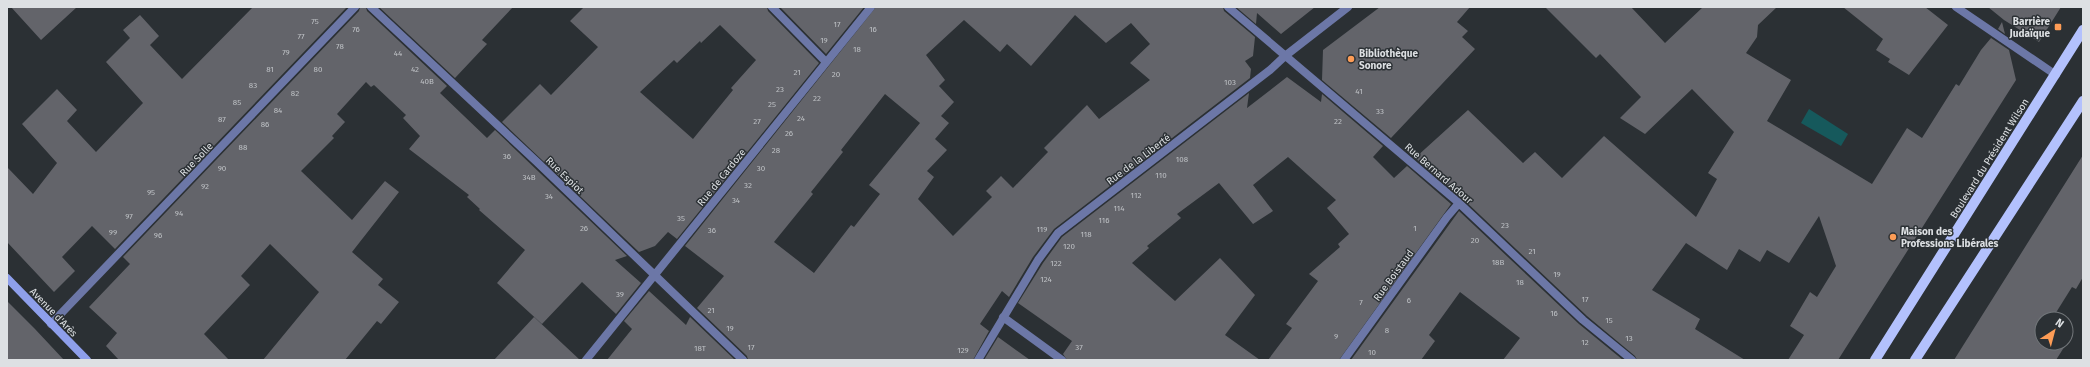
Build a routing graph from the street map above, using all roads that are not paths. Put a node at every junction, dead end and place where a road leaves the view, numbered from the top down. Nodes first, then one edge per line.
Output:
1 (355, 7) edge
2 (371, 7) edge
3 (772, 7) edge
4 (871, 7) edge
5 (1228, 7) edge
6 (1348, 7) edge
7 (1956, 7) edge
8 (2083, 30) edge
9 (1286, 56) junction
10 (826, 62) junction
11 (2056, 75) junction
12 (2083, 101) edge
13 (1459, 203) junction
14 (655, 277) junction
15 (7, 278) edge
16 (1002, 317) junction
17 (51, 324) junction
18 (87, 360) edge
19 (586, 360) edge
20 (743, 360) edge
21 (978, 360) edge
22 (1062, 360) edge
23 (1344, 360) edge
24 (1632, 360) edge
25 (1875, 360) edge
26 (1915, 360) edge

1 - 17 street, Rue Solle
2 - 14 street, Rue Espiot
3 - 10 street
4 - 10 street, Rue de Cardoze
5 - 9 street, Rue Bernard Adour
6 - 9 street, Rue de la Liberté
7 - 11 street
8 - 11 main road, Boulevard du Président Wilson
9 - 13 street, Rue Bernard Adour
9 - 16 street, Rue de la Liberté
10 - 14 street, Rue de Cardoze
11 - 25 main road, Boulevard du Président Wilson
12 - 26 main road
13 - 23 street, Rue Boistaud
13 - 24 street, Rue Bernard Adour
14 - 19 street, Rue de Cardoze
14 - 20 street, Rue Espiot
15 - 17 main road, Avenue d'Arès
16 - 21 street, Rue de la Liberté
16 - 22 street
17 - 18 main road, Avenue d'Arès

